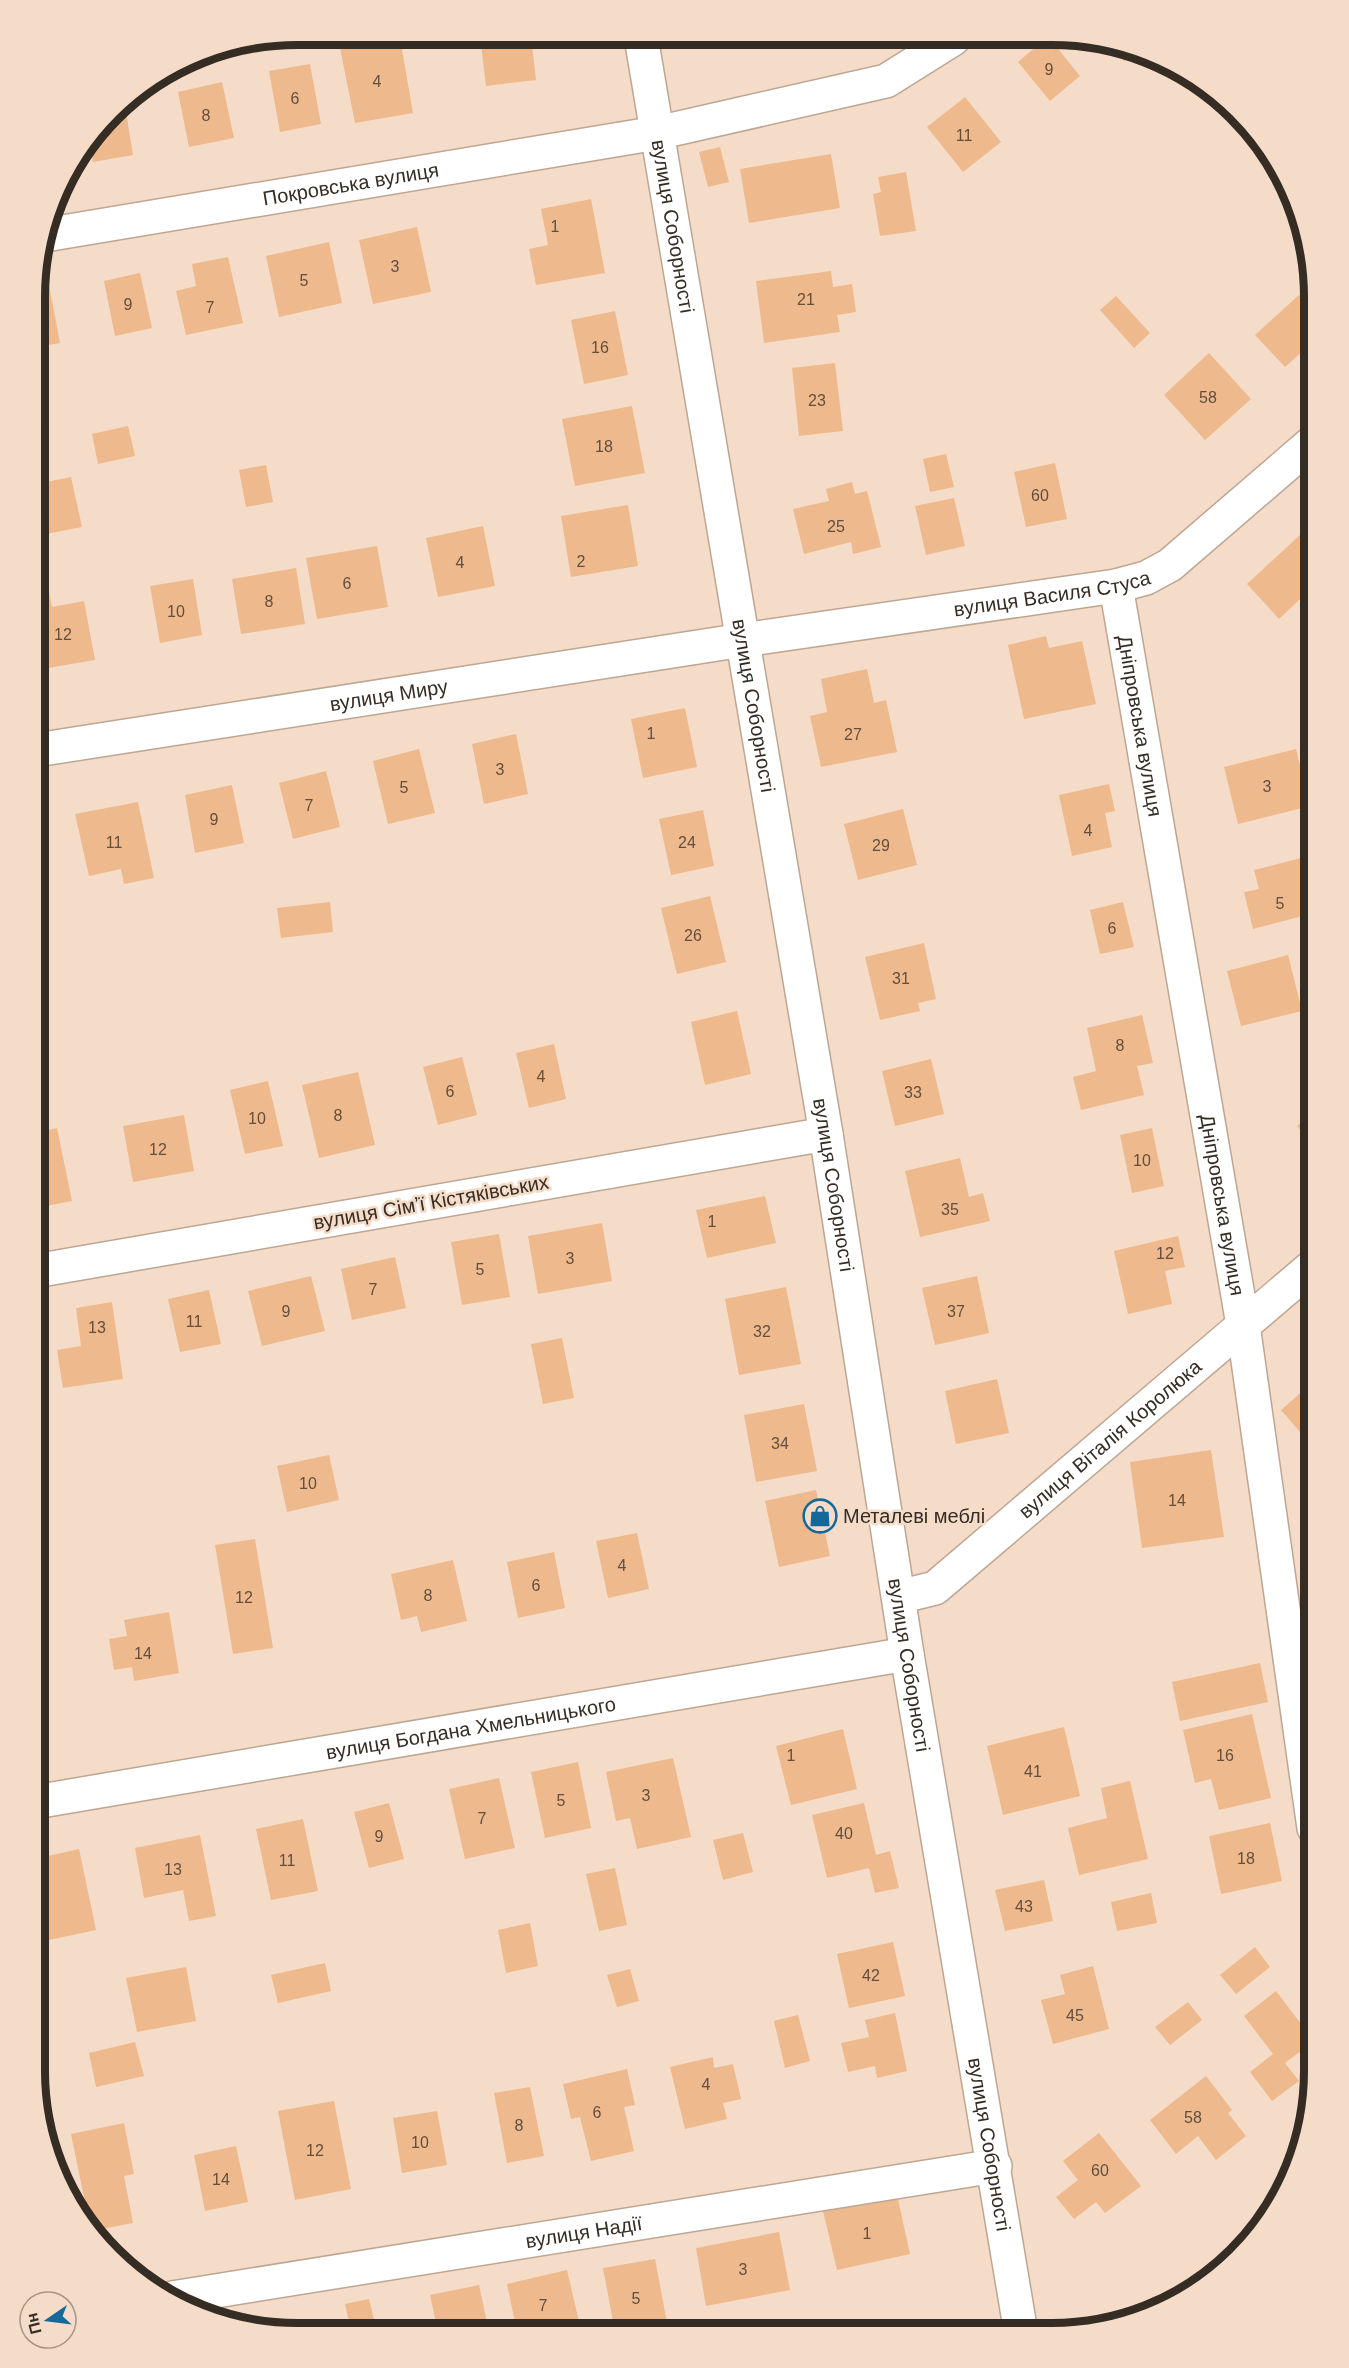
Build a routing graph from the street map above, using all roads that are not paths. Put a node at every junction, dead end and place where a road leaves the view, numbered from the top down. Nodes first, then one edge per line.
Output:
1 (642, 45) edge
2 (943, 45) edge
3 (657, 134) junction
4 (54, 234) edge
5 (1304, 450) edge
6 (1116, 586) junction
7 (742, 640) junction
8 (45, 749) edge
9 (826, 1134) junction
10 (45, 1269) edge
11 (1304, 1273) edge
12 (1243, 1325) junction
13 (899, 1597) junction
14 (907, 1654) junction
15 (1303, 1667) edge
16 (45, 1800) edge
17 (995, 2166) junction
18 (184, 2296) edge
19 (1020, 2323) edge

1 - 3 street, вулиця Соборності
2 - 3 street, Покровська вулиця
3 - 4 street, Покровська вулиця
3 - 7 street, вулиця Соборності
5 - 6 street, вулиця Василя Стуса
6 - 7 street, вулиця Василя Стуса
6 - 12 street, Дніпровська вулиця
7 - 8 street, вулиця Миру
7 - 9 street, вулиця Соборності
9 - 10 street, вулиця Сімʼї Кістяківських
9 - 13 street, вулиця Соборності
11 - 12 street, вулиця Віталія Королюка
12 - 13 street, вулиця Віталія Королюка
12 - 15 street, Дніпровська вулиця
13 - 14 street, вулиця Соборності
14 - 16 street, вулиця Богдана Хмельницького
14 - 17 street, вулиця Соборності
17 - 18 street, вулиця Надії
17 - 19 street, вулиця Соборності

